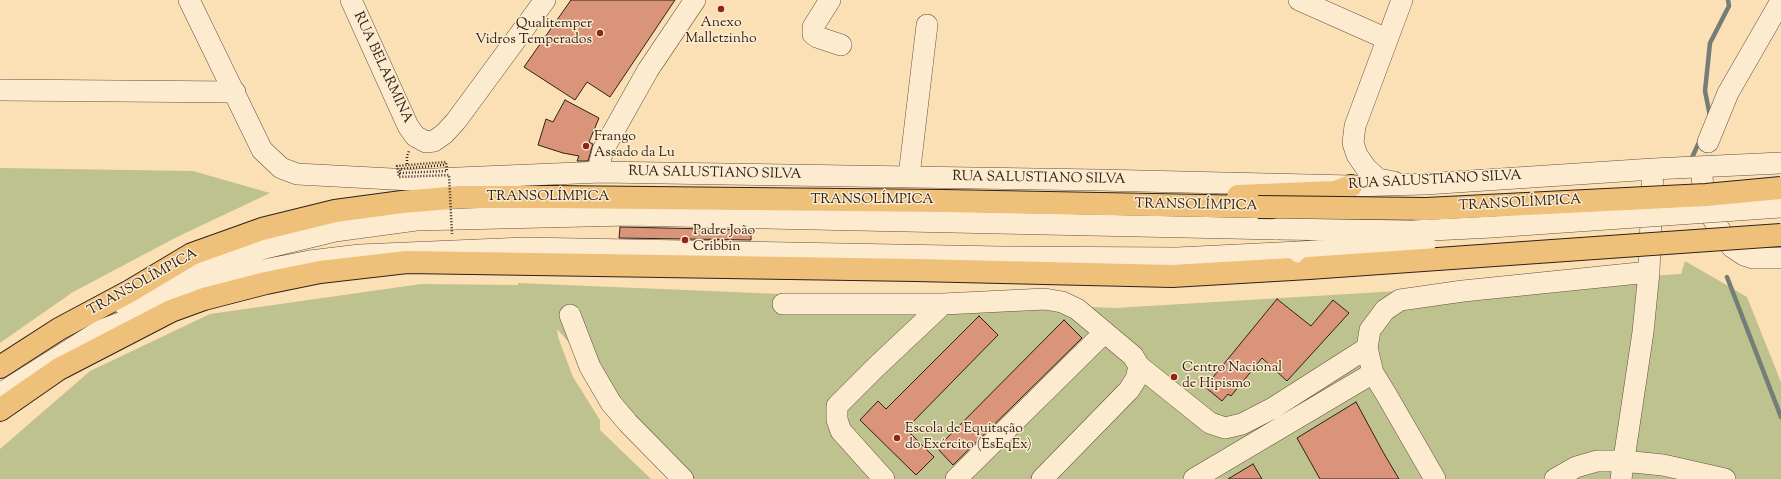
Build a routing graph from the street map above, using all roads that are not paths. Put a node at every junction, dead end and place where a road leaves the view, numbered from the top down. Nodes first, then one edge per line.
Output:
1 (189, 0) edge
2 (351, 0) edge
3 (695, 0) edge
4 (830, 0) edge
5 (1299, 0) edge
6 (1402, 0) edge
7 (1781, 1) edge
8 (536, 5) edge
9 (927, 25) dead end
10 (1386, 39) junction
11 (841, 45) dead end
12 (0, 90) edge
13 (235, 92) junction
14 (1708, 142) dead end
15 (1781, 163) edge
16 (1701, 167) junction
17 (1653, 169) junction
18 (601, 172) junction
19 (909, 176) junction
20 (1425, 184) junction
21 (1351, 186) junction
22 (1781, 188) edge
23 (944, 201) junction
24 (1781, 207) edge
25 (1781, 218) edge
26 (1781, 236) edge
27 (1781, 258) edge
28 (1304, 260) junction
29 (1649, 272) junction
30 (783, 304) dead end
31 (943, 304) junction
32 (570, 315) dead end
33 (1104, 333) junction
34 (1367, 348) junction
35 (1139, 366) junction
36 (0, 367) edge
37 (1372, 373) junction
38 (0, 383) edge
39 (0, 394) edge
40 (0, 410) edge
41 (1622, 470) edge
42 (683, 479) edge
43 (884, 479) edge
44 (956, 479) edge
45 (1042, 479) edge
46 (1194, 479) edge
47 (1435, 479) edge
48 (1555, 479) edge
49 (1725, 479) edge

1 - 13 street
2 - 8 street, RUA BELARMINA
3 - 18 street
4 - 11 street
5 - 10 street
6 - 10 street
7 - 14 street
9 - 19 street
10 - 20 street
12 - 13 street
13 - 18 street, RUA SALUSTIANO SILVA
15 - 16 street, RUA SALUSTIANO SILVA
16 - 17 street, RUA SALUSTIANO SILVA
16 - 27 street
17 - 20 street, RUA SALUSTIANO SILVA
17 - 29 street
18 - 19 street, RUA SALUSTIANO SILVA
19 - 21 street, RUA SALUSTIANO SILVA
20 - 21 street, RUA SALUSTIANO SILVA
21 - 23 highway
22 - 23 highway, TRANSOLÍMPICA, bridge
23 - 36 highway, TRANSOLÍMPICA
24 - 38 street, TRANSOLÍMPICA, bridge
25 - 28 street, TRANSOLÍMPICA, bridge
26 - 28 highway, TRANSOLÍMPICA, bridge
28 - 39 street, TRANSOLÍMPICA
28 - 40 highway, TRANSOLÍMPICA
29 - 34 street
29 - 41 street
30 - 31 street
31 - 33 street
31 - 43 street
32 - 42 street
33 - 35 street
33 - 44 street
34 - 35 street
34 - 37 street
35 - 45 street
37 - 46 street
37 - 47 street
41 - 48 street
41 - 49 street

